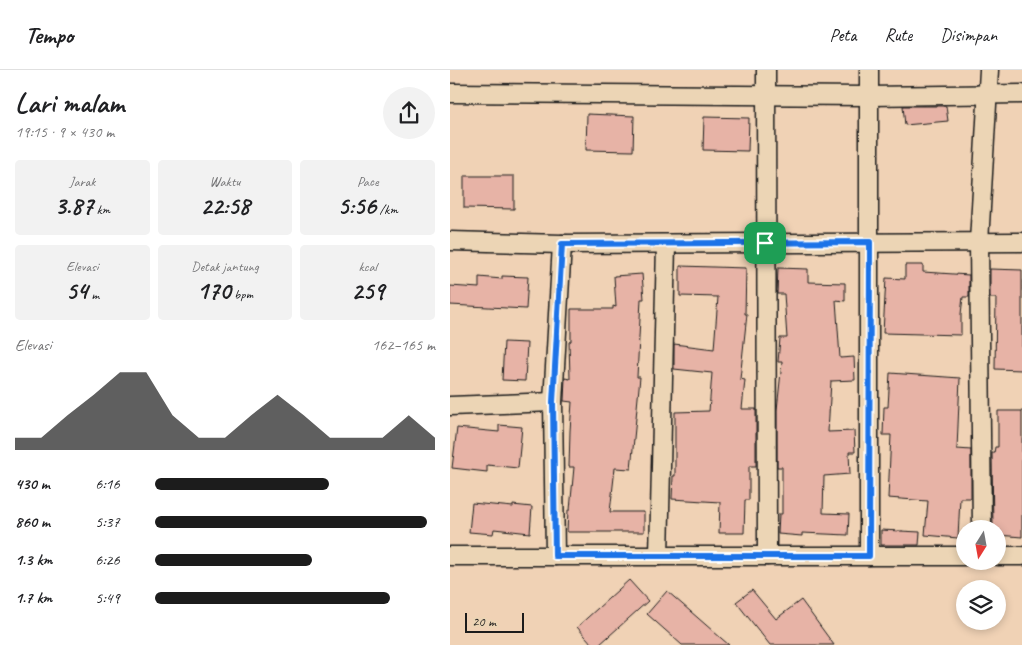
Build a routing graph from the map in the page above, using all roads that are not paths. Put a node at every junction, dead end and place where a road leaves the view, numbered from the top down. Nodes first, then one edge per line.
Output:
1 (766, 70) edge
2 (870, 70) edge
3 (989, 70) edge
4 (450, 93) edge
5 (988, 94) junction
6 (1022, 94) edge
7 (766, 95) junction
8 (870, 96) junction
9 (450, 241) edge
10 (870, 242) junction
11 (979, 242) junction
12 (1022, 242) edge
13 (765, 243) junction
14 (562, 244) junction
15 (666, 244) junction
16 (553, 402) junction
17 (450, 406) edge
18 (982, 520) edge
19 (450, 556) edge
20 (555, 556) junction
21 (659, 556) junction
22 (767, 556) junction
23 (869, 556) junction
24 (956, 556) edge
25 (1006, 556) edge
26 (1022, 556) edge

1 - 7 street
2 - 8 street
3 - 5 street
4 - 7 street
5 - 6 street
5 - 8 street
5 - 11 street
7 - 8 street
7 - 13 street
8 - 10 street
9 - 14 street
10 - 11 street
10 - 13 street
10 - 23 street
11 - 12 street
11 - 18 street
13 - 15 street
13 - 22 street
14 - 15 street
14 - 16 street
15 - 21 street
16 - 17 street
16 - 20 street
19 - 20 street
20 - 21 street
21 - 22 street
22 - 23 street
23 - 24 street
25 - 26 street

